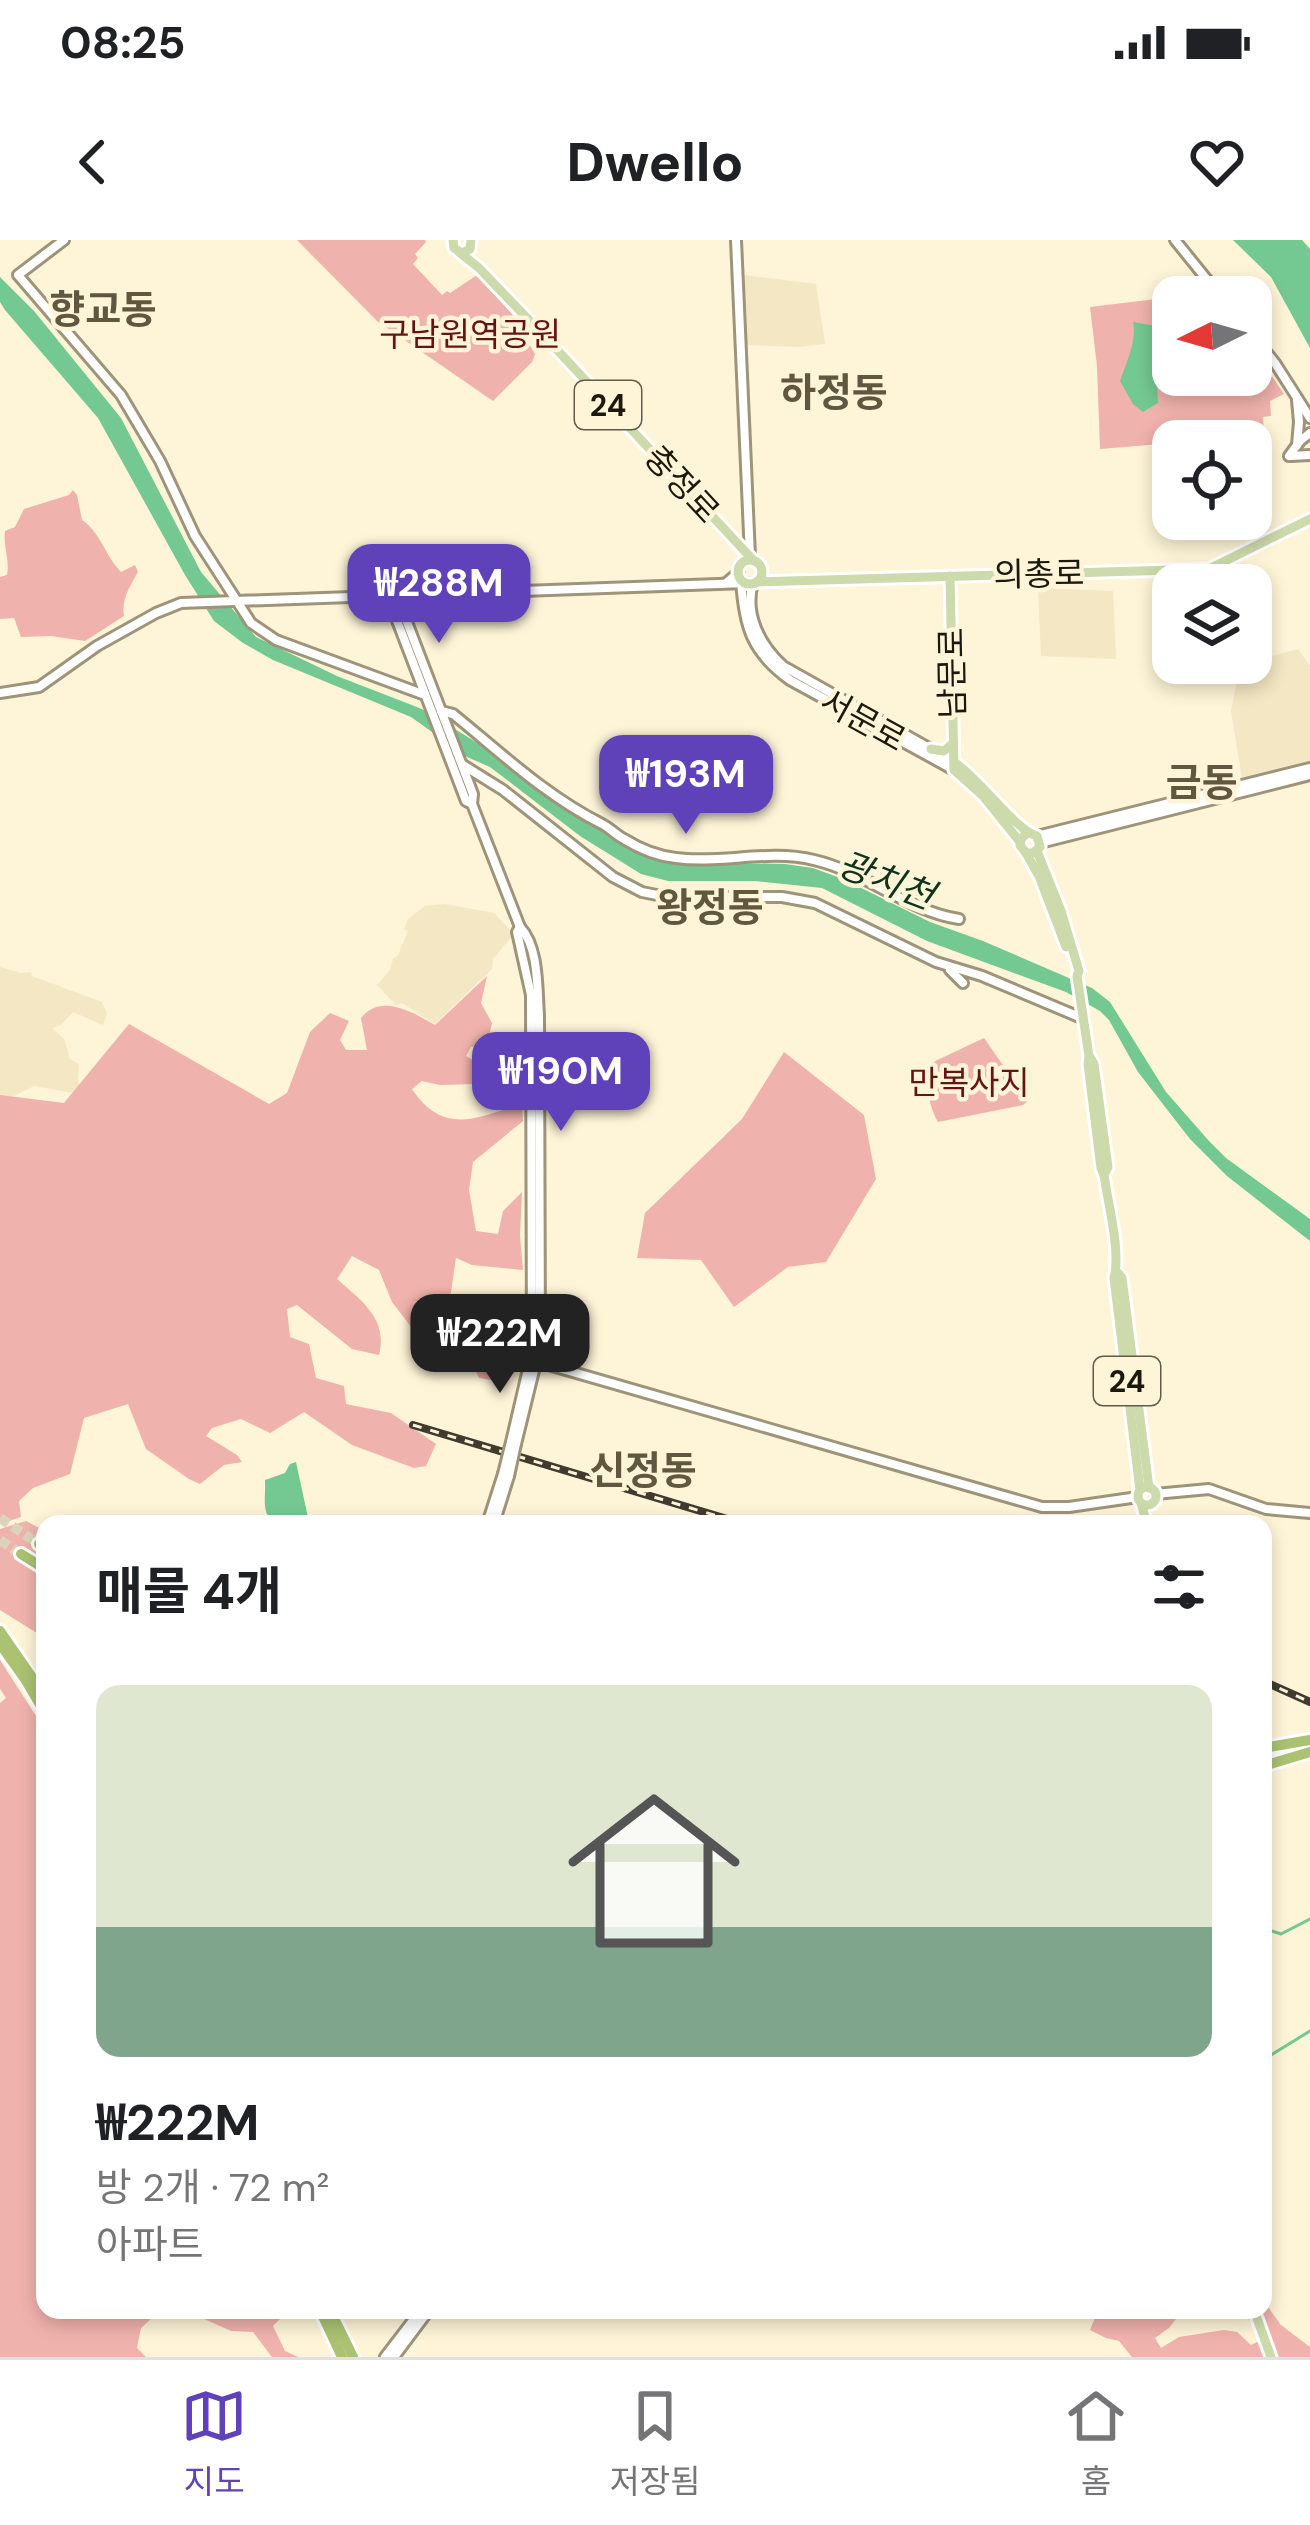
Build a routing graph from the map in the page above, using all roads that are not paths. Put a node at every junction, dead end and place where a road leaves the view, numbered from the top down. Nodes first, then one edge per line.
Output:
1 (64, 240) edge
2 (736, 240) edge
3 (1174, 240) edge
4 (460, 244) edge
5 (1204, 276) edge
6 (1272, 359) edge
7 (1297, 398) junction
8 (1310, 418) edge
9 (1310, 433) edge
10 (1297, 445) junction
11 (1310, 455) edge
12 (1310, 519) edge
13 (746, 568) junction
14 (950, 576) junction
15 (725, 584) junction
16 (425, 595) junction
17 (742, 596) junction
18 (392, 597) junction
19 (234, 601) junction
20 (404, 615) junction
21 (748, 616) junction
22 (0, 693) edge
23 (427, 699) junction
24 (441, 711) junction
25 (953, 743) junction
26 (931, 749) junction
27 (462, 764) junction
28 (954, 766) junction
29 (1310, 771) edge
30 (467, 778) junction
31 (486, 779) junction
32 (472, 804) junction
33 (1031, 843) junction
34 (959, 919) dead end
35 (944, 965) junction
36 (963, 983) dead end
37 (1081, 1003) junction
38 (1063, 1011) junction
39 (1084, 1019) junction
40 (534, 1360) junction
41 (556, 1366) junction
42 (533, 1382) junction
43 (513, 1443) junction
44 (1146, 1496) junction
45 (1310, 1513) edge
46 (494, 1515) edge
47 (1149, 1515) edge
48 (21, 1555) tunnel mouth
49 (36, 1564) edge
50 (0, 1631) edge
51 (0, 1644) edge
52 (36, 1683) edge
53 (36, 1696) edge
54 (1310, 1744) edge
55 (1272, 1751) edge
56 (1272, 1751) edge
57 (330, 2319) edge
58 (418, 2319) edge
59 (1258, 2319) edge
60 (348, 2357) edge
61 (389, 2357) edge
62 (1273, 2357) edge

1 - 19 street
2 - 13 street
3 - 5 street
4 - 13 main road, 충정로 / 24
6 - 7 street
7 - 8 street
7 - 10 street
9 - 10 street
10 - 11 street
12 - 14 main road, 의총로
13 - 14 main road, 의총로 / 24
13 - 15 street
13 - 17 street, 서문로
13 - 21 street
14 - 25 main road, 남문로
15 - 16 street
15 - 17 street
16 - 18 street
16 - 20 street
17 - 21 street, 서문로
18 - 19 street
18 - 20 street
18 - 23 street
19 - 22 street
19 - 23 street
20 - 24 street
21 - 26 street, 서문로
21 - 28 street, 서문로
23 - 32 street
24 - 27 street
24 - 34 street
25 - 26 main road
25 - 28 main road, 남문로
26 - 28 street, 서문로
27 - 30 street
27 - 31 street
28 - 33 main road, 서문로
29 - 33 street
30 - 31 street
30 - 32 street
31 - 35 street
32 - 40 street
33 - 37 main road, 서문로
35 - 36 street
35 - 38 street
37 - 38 street
37 - 39 main road, 24
38 - 39 street
39 - 44 main road, 24
40 - 41 street
40 - 42 street
40 - 43 street
41 - 42 street
41 - 44 street
42 - 43 street
43 - 46 street, bridge
44 - 45 street
44 - 47 main road, 24
48 - 49 highway
50 - 52 highway
51 - 53 highway
54 - 55 highway
54 - 56 highway
57 - 60 highway
58 - 61 street
59 - 62 main road

